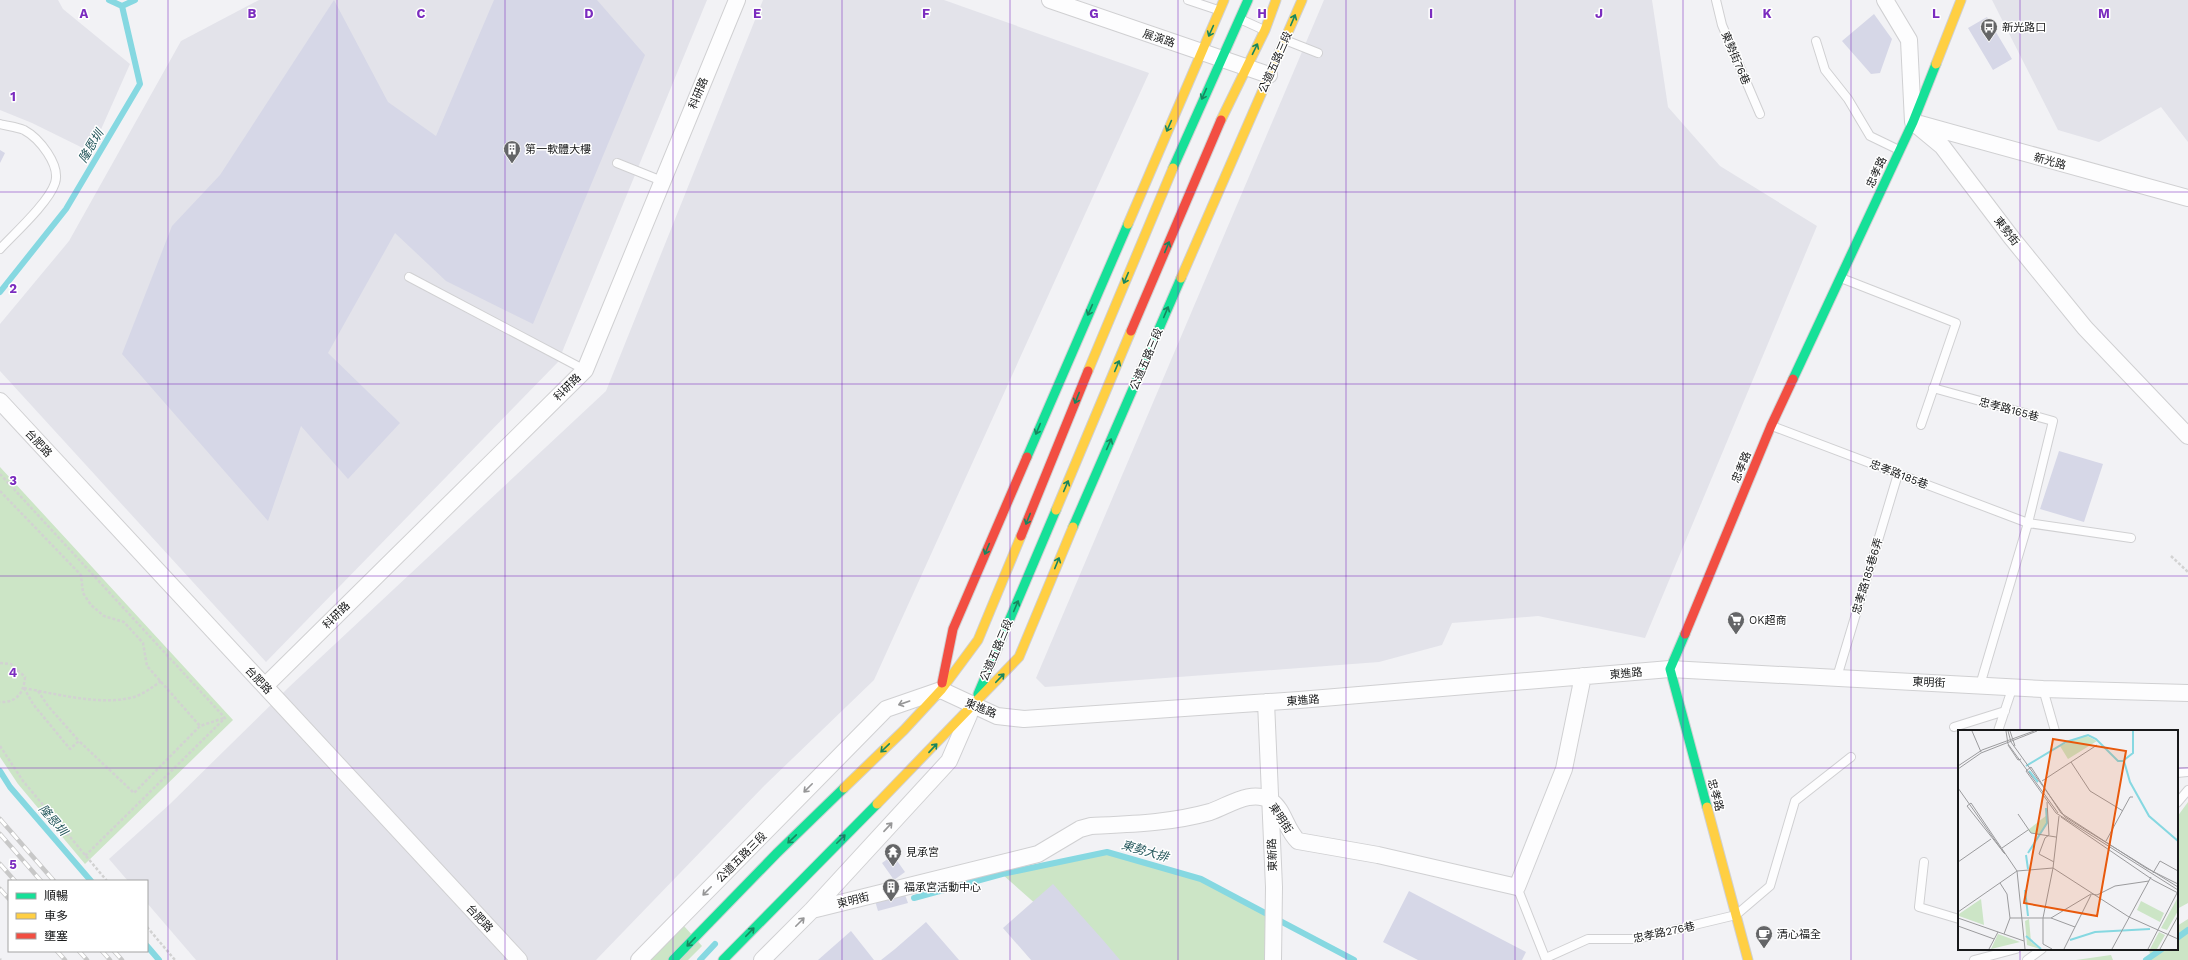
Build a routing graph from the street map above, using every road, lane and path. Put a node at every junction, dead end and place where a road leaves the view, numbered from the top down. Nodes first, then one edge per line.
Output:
1 (737, 0) edge
2 (1050, 0) edge
3 (1188, 0) edge
4 (1224, 0) edge
5 (1248, 0) edge
6 (1276, 0) edge
7 (1302, 0) edge
8 (1716, 0) edge
9 (1885, 0) edge
10 (1961, 0) edge
11 (1230, 15) junction
12 (1275, 35) junction
13 (1816, 41) dead end
14 (1202, 52) junction
15 (1318, 53) dead end
16 (1221, 59) junction
17 (1246, 68) junction
18 (1269, 75) junction
19 (1760, 114) dead end
20 (1913, 122) junction
21 (0, 124) edge
22 (1899, 151) junction
23 (617, 163) dead end
24 (662, 181) junction
25 (2188, 198) edge
26 (0, 249) edge
27 (409, 277) dead end
28 (1840, 278) junction
29 (584, 370) junction
30 (1933, 388) junction
31 (0, 401) edge
32 (1921, 425) dead end
33 (1771, 426) junction
34 (2188, 436) edge
35 (0, 474) edge
36 (1898, 474) junction
37 (0, 491) edge
38 (2028, 523) junction
39 (2131, 538) dead end
40 (2171, 556) dead end
41 (2188, 572) edge
42 (0, 664) edge
43 (1670, 669) junction
44 (1583, 676) junction
45 (1837, 677) junction
46 (161, 681) junction
47 (1980, 685) junction
48 (265, 686) junction
49 (2013, 686) junction
50 (24, 688) junction
51 (2044, 689) junction
52 (941, 690) junction
53 (38, 691) junction
54 (2188, 693) edge
55 (0, 702) edge
56 (1266, 702) junction
57 (973, 706) junction
58 (2005, 711) junction
59 (225, 718) junction
60 (200, 726) junction
61 (1954, 728) dead end
62 (1998, 730) edge
63 (2055, 730) edge
64 (78, 741) junction
65 (0, 746) edge
66 (1851, 757) dead end
67 (2188, 790) edge
68 (1270, 800) junction
69 (2178, 801) edge
70 (85, 856) junction
71 (1924, 862) dead end
72 (106, 880) edge
73 (1517, 887) junction
74 (812, 910) junction
75 (1736, 915) junction
76 (1958, 919) edge
77 (148, 928) edge
78 (2012, 950) edge
79 (2041, 950) edge
80 (1274, 954) edge
81 (1546, 959) edge
82 (176, 960) edge
83 (519, 960) edge
84 (639, 960) edge
85 (673, 960) edge
86 (723, 960) edge
87 (762, 960) edge
88 (1748, 960) edge
89 (1974, 960) edge
90 (2027, 960) edge

1 - 24 street, 科研路
2 - 14 street, 展演路
3 - 11 lane
4 - 11 street, 公道五路三段
5 - 11 street, 公道五路三段
6 - 12 street, 公道五路三段
12 -> 7 street, 公道五路三段
8 - 19 lane, 東勢街76巷
9 - 20 street
10 - 20 street, 忠孝路
11 - 12 lane
11 -> 14 street, 公道五路三段
11 - 16 street, 公道五路三段
12 - 15 lane
17 -> 12 street, 公道五路三段
12 - 18 street, 公道五路三段
13 - 22 lane
14 - 16 street, 展演路
14 -> 52 street, 公道五路三段
16 - 17 street, 展演路
16 -> 52 street, 公道五路三段
17 - 18 street, 展演路
57 -> 17 street, 公道五路三段
57 -> 18 street, 公道五路三段
20 - 22 street, 忠孝路
20 - 25 street, 新光路
20 - 34 street, 東勢街
21 - 26 lane
22 - 28 street, 忠孝路
23 - 24 lane
24 - 29 street, 科研路
27 - 29 lane
28 - 30 lane
28 - 33 street, 忠孝路
29 - 48 street, 科研路
30 - 32 lane
30 - 38 lane, 忠孝路165巷
31 - 48 street, 台肥路
33 - 36 lane, 忠孝路185巷
33 - 43 street, 忠孝路
35 - 59 path
36 - 38 lane, 忠孝路185巷
36 - 45 lane, 忠孝路185巷6弄
37 - 46 path
38 - 39 lane, 忠孝路185巷
38 - 47 lane
40 - 41 path
42 - 50 path
43 - 44 street, 東進路
43 - 45 street, 東明街
43 - 75 street, 忠孝路
44 - 56 street, 東進路
44 - 73 street
45 - 47 street, 東明街
46 - 53 path
46 - 60 path
47 - 49 street, 東明街
48 - 83 street, 台肥路
49 - 51 street, 東明街
49 - 58 lane
50 - 53 path
50 - 55 path
50 - 64 path
51 - 54 street, 東明街
51 - 63 lane
52 - 57 street, 東進路
52 -> 84 street, 公道五路三段
52 -> 85 street, 公道五路三段
53 - 64 path
56 - 57 street, 東進路
56 - 68 street, 東新路
74 -> 57 street, 公道五路三段
86 -> 57 street, 公道五路三段
58 - 61 lane
58 - 62 lane
59 - 60 path
59 - 70 path
60 - 64 path
65 - 70 path
66 - 75 lane
67 - 69 lane
68 - 73 street, 東明街
68 - 74 street, 東明街
68 - 80 street, 東新路
70 - 72 path
71 - 76 lane
73 - 81 lane
87 -> 74 street, 公道五路三段
75 - 81 lane, 忠孝路276巷
75 - 88 street, 忠孝路
77 - 82 path
78 - 89 lane
79 - 90 lane

